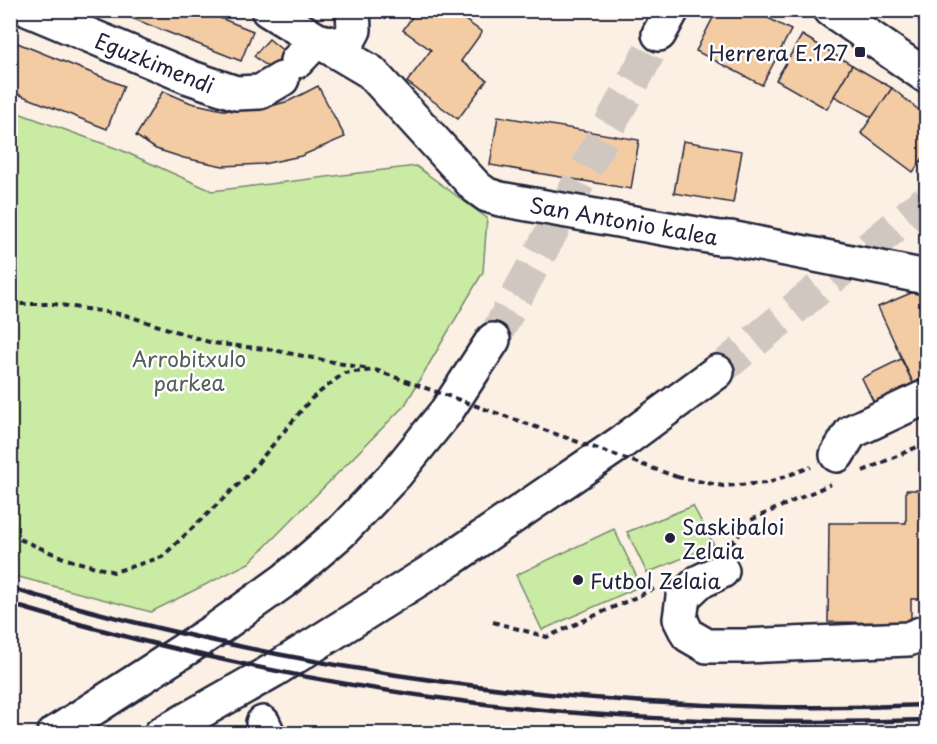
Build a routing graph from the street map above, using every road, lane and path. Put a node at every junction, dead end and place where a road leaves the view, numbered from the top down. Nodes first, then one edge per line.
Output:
1 (29, 10) edge
2 (268, 10) edge
3 (831, 10) edge
4 (868, 10) edge
5 (908, 10) edge
6 (927, 24) edge
7 (325, 43) edge
8 (927, 51) edge
9 (927, 76) edge
10 (927, 277) edge
11 (10, 304) edge
12 (493, 340) tunnel mouth
13 (375, 370) junction
14 (717, 372) tunnel mouth
15 (927, 397) edge
16 (927, 442) edge
17 (846, 469) junction
18 (10, 535) edge
19 (722, 571) joint
20 (664, 584) dead end
21 (493, 622) dead end
22 (927, 632) edge
23 (53, 731) edge
24 (161, 734) edge

1 - 7 main road, Eguzkimendi
2 - 7 main road, San Antonio kalea
3 - 9 main road
4 - 8 main road
5 - 6 path
7 - 10 main road, San Antonio kalea
11 - 13 path
12 - 23 main road
13 - 17 path, bridge
13 - 18 path
14 - 24 main road
15 - 17 main road
16 - 17 path
17 - 19 path
19 - 22 main road
20 - 21 path

